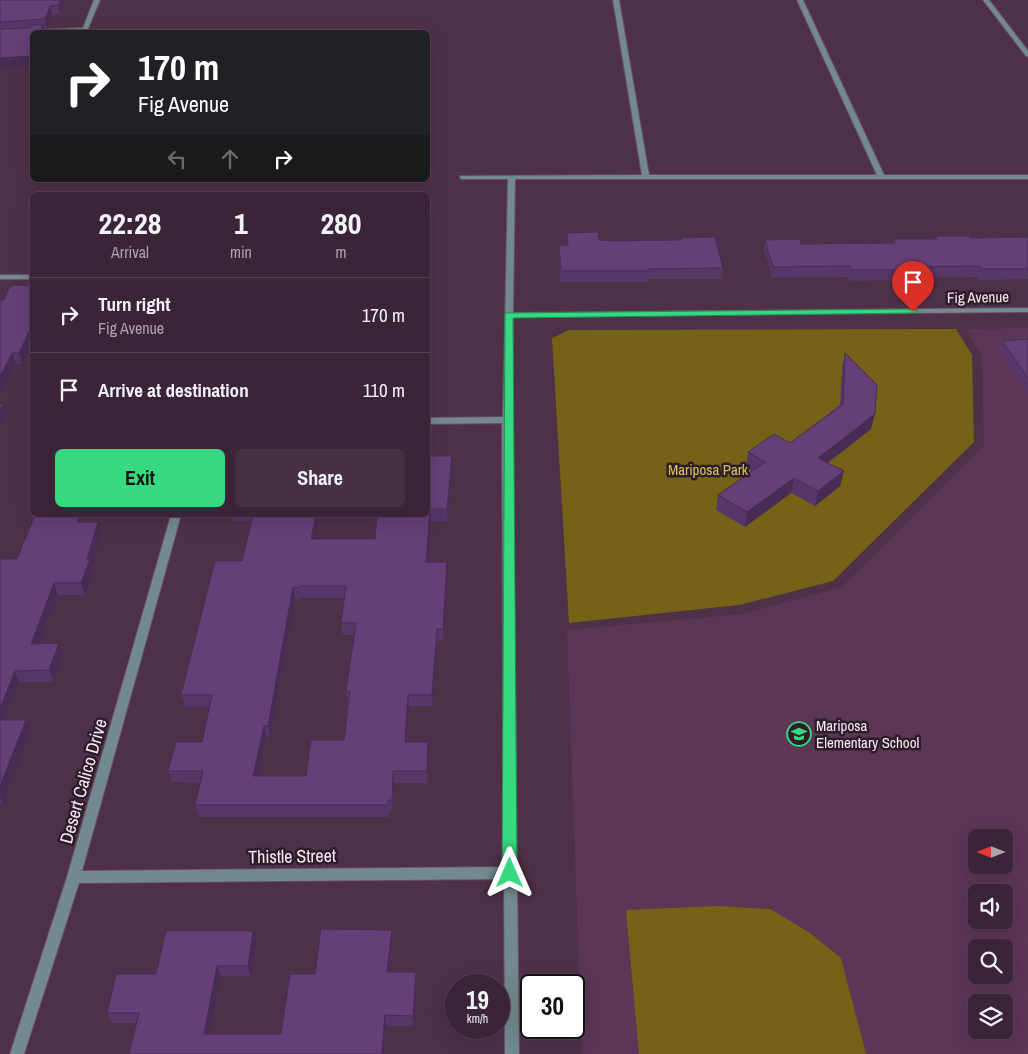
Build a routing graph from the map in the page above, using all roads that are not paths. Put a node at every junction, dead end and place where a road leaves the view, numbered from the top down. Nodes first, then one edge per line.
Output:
1 (97, 0) edge
2 (616, 0) edge
3 (800, 0) edge
4 (986, 0) edge
5 (85, 30) edge
6 (24, 33) edge
7 (30, 33) edge
8 (1028, 55) edge
9 (462, 176) dead end
10 (512, 177) junction
11 (646, 177) junction
12 (881, 177) junction
13 (1028, 177) edge
14 (0, 277) edge
15 (30, 277) edge
16 (1028, 310) edge
17 (508, 315) junction
18 (508, 420) junction
19 (430, 421) edge
20 (175, 517) edge
21 (510, 873) junction
22 (74, 877) junction
23 (17, 1054) edge
24 (512, 1054) edge

1 - 5 street
2 - 11 street
3 - 12 street
4 - 8 street
6 - 7 street
9 - 10 street
10 - 11 street
10 - 17 street
11 - 12 street
12 - 13 street
14 - 15 street
16 - 17 street, Fig Avenue
17 - 18 street
18 - 19 street
18 - 21 street
20 - 22 street, Desert Calico Drive
21 - 22 street, Thistle Street
21 - 24 street
22 - 23 street, Desert Calico Drive

